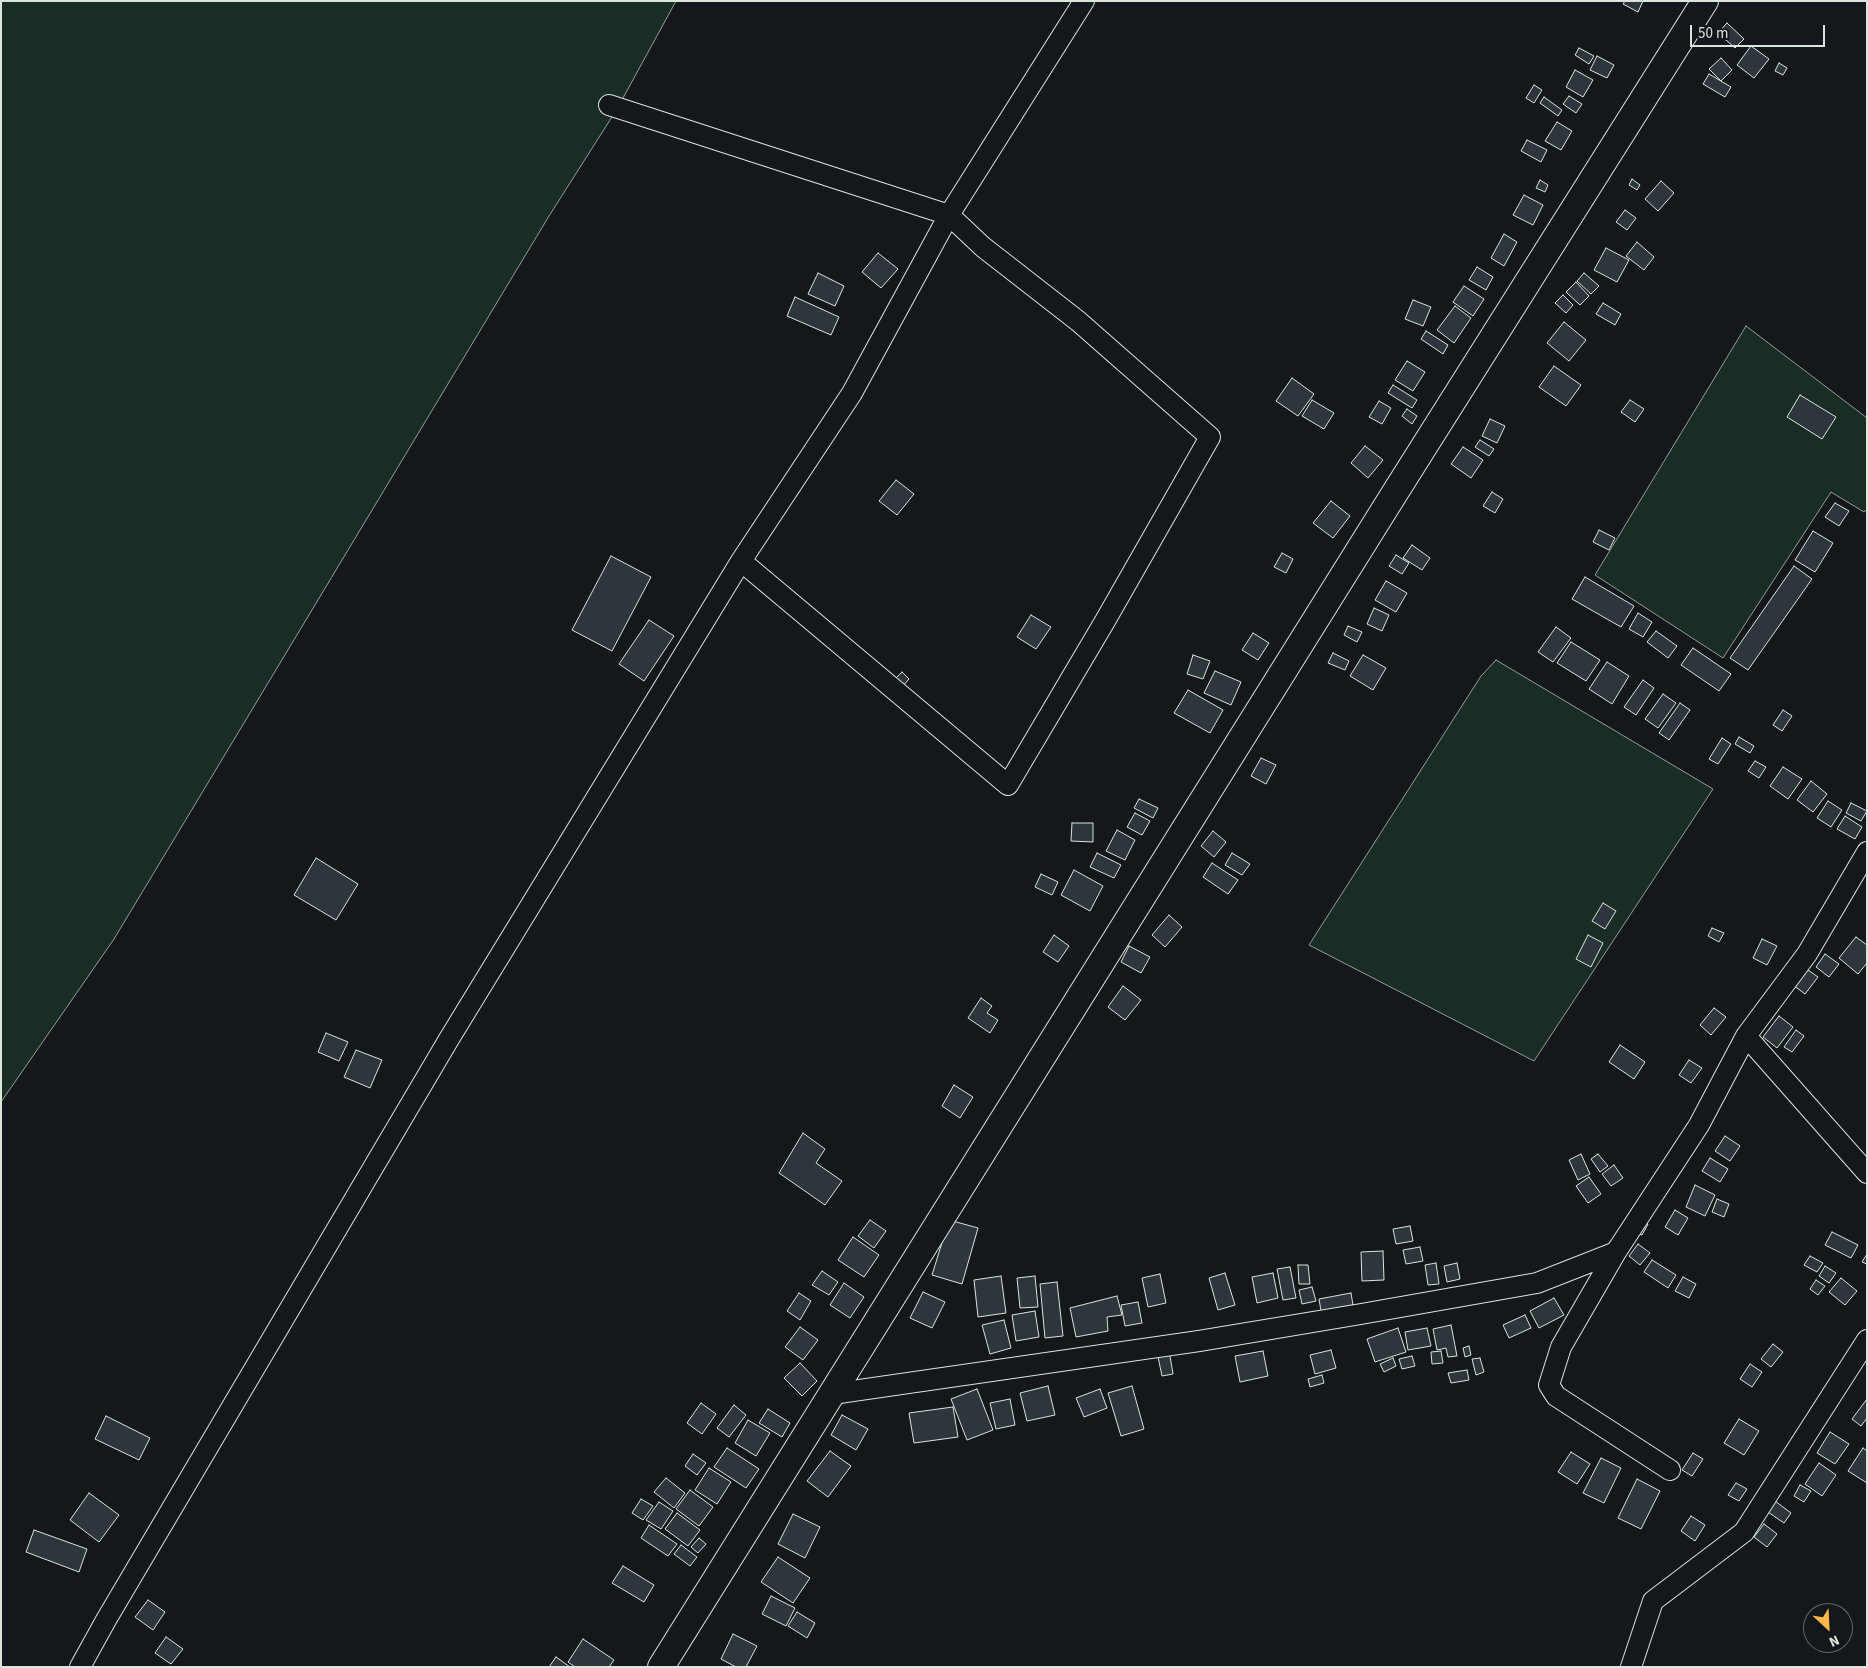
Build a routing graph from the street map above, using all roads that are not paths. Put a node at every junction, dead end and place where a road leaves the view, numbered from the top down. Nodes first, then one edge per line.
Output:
1 (1084, 1) edge
2 (1705, 1) edge
3 (609, 105) dead end
4 (949, 215) junction
5 (741, 562) junction
6 (1867, 852) edge
7 (1746, 1036) junction
8 (1867, 1173) edge
9 (1616, 1252) junction
10 (1867, 1340) edge
11 (832, 1394) junction
12 (1670, 1470) dead end
13 (80, 1667) edge
14 (661, 1667) edge
15 (1631, 1667) edge

1 - 4 street
2 - 11 main road
3 - 4 street
4 - 5 street
4 - 5 street
5 - 13 street
6 - 7 street
7 - 8 street
7 - 9 street
9 - 11 street
9 - 12 street
10 - 15 street
11 - 14 main road

